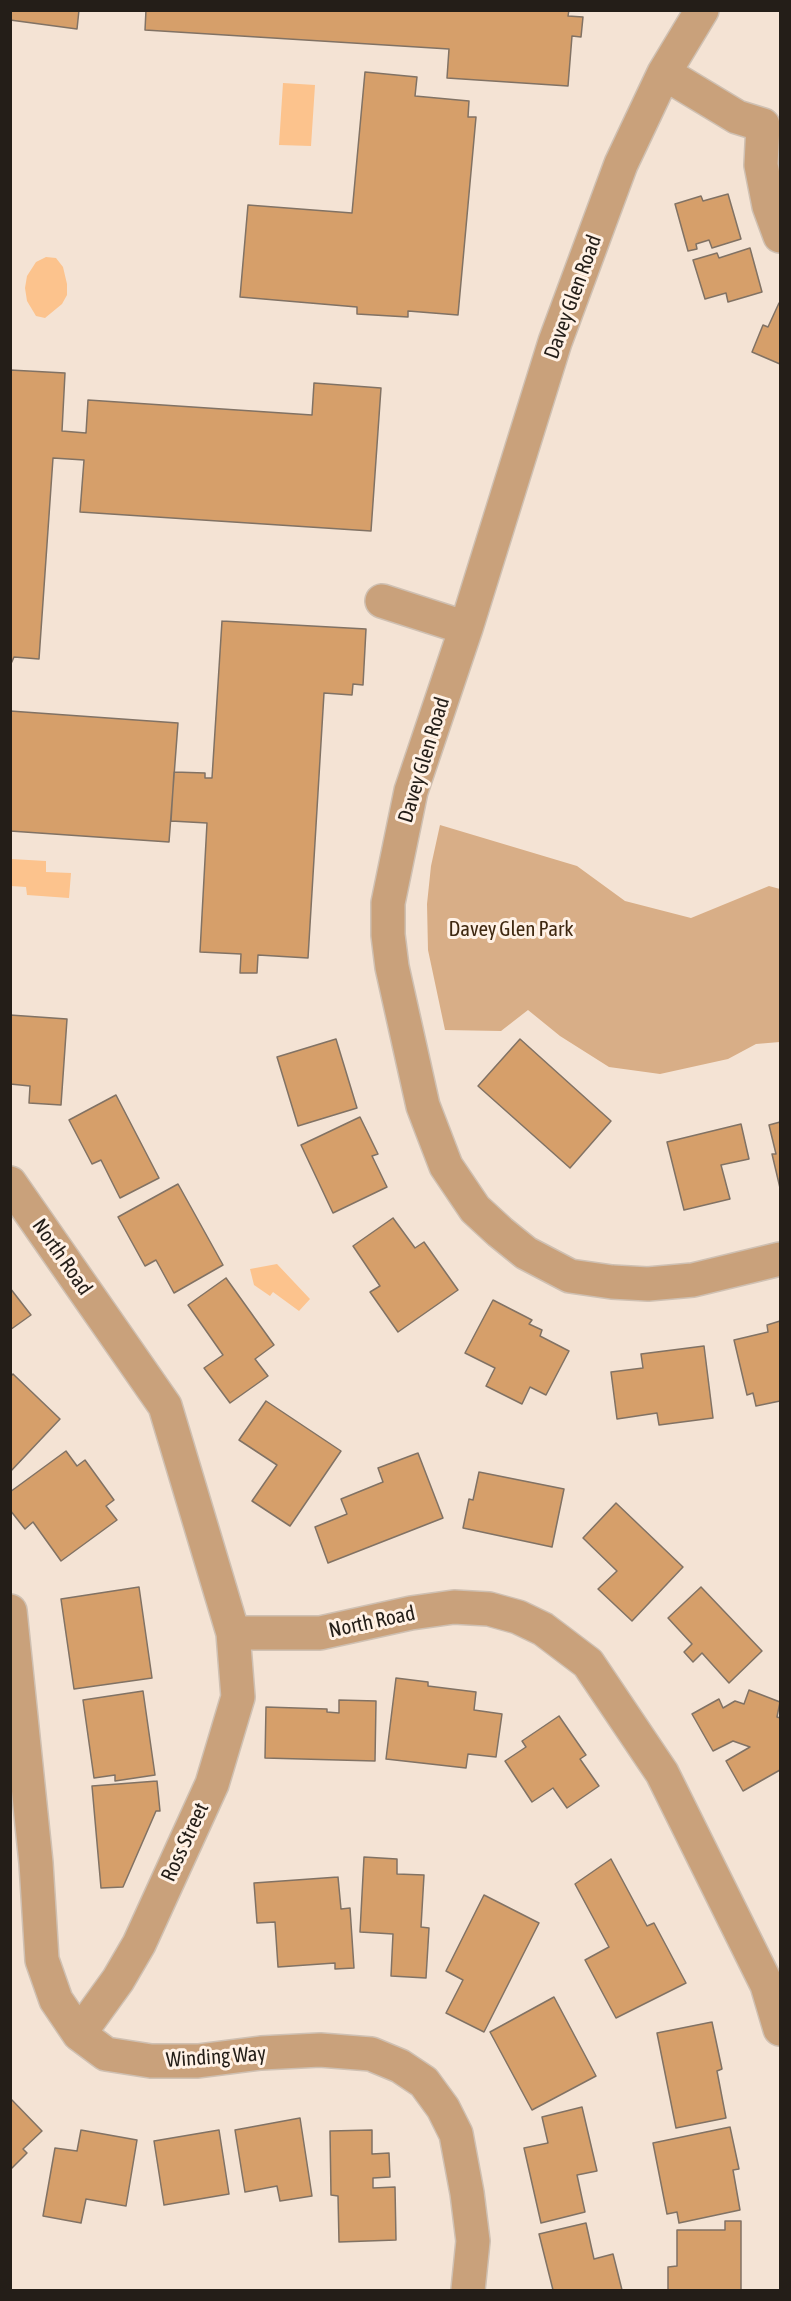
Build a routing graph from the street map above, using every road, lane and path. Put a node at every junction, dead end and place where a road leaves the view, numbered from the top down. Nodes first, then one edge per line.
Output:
1 (702, 10) edge
2 (664, 73) junction
3 (772, 118) edge
4 (780, 236) edge
5 (382, 602) dead end
6 (466, 628) junction
7 (10, 1183) edge
8 (780, 1259) edge
9 (10, 1611) edge
10 (233, 1633) junction
11 (780, 2029) edge
12 (79, 2034) junction
13 (468, 2290) edge

1 - 2 street, Davey Glen Road
2 - 3 street
2 - 6 street, Davey Glen Road
3 - 4 street
5 - 6 street
6 - 8 street, Davey Glen Road
7 - 10 street, North Road
9 - 12 street, Winding Way
10 - 11 street, North Road
10 - 12 street, Ross Street
12 - 13 street, Winding Way

